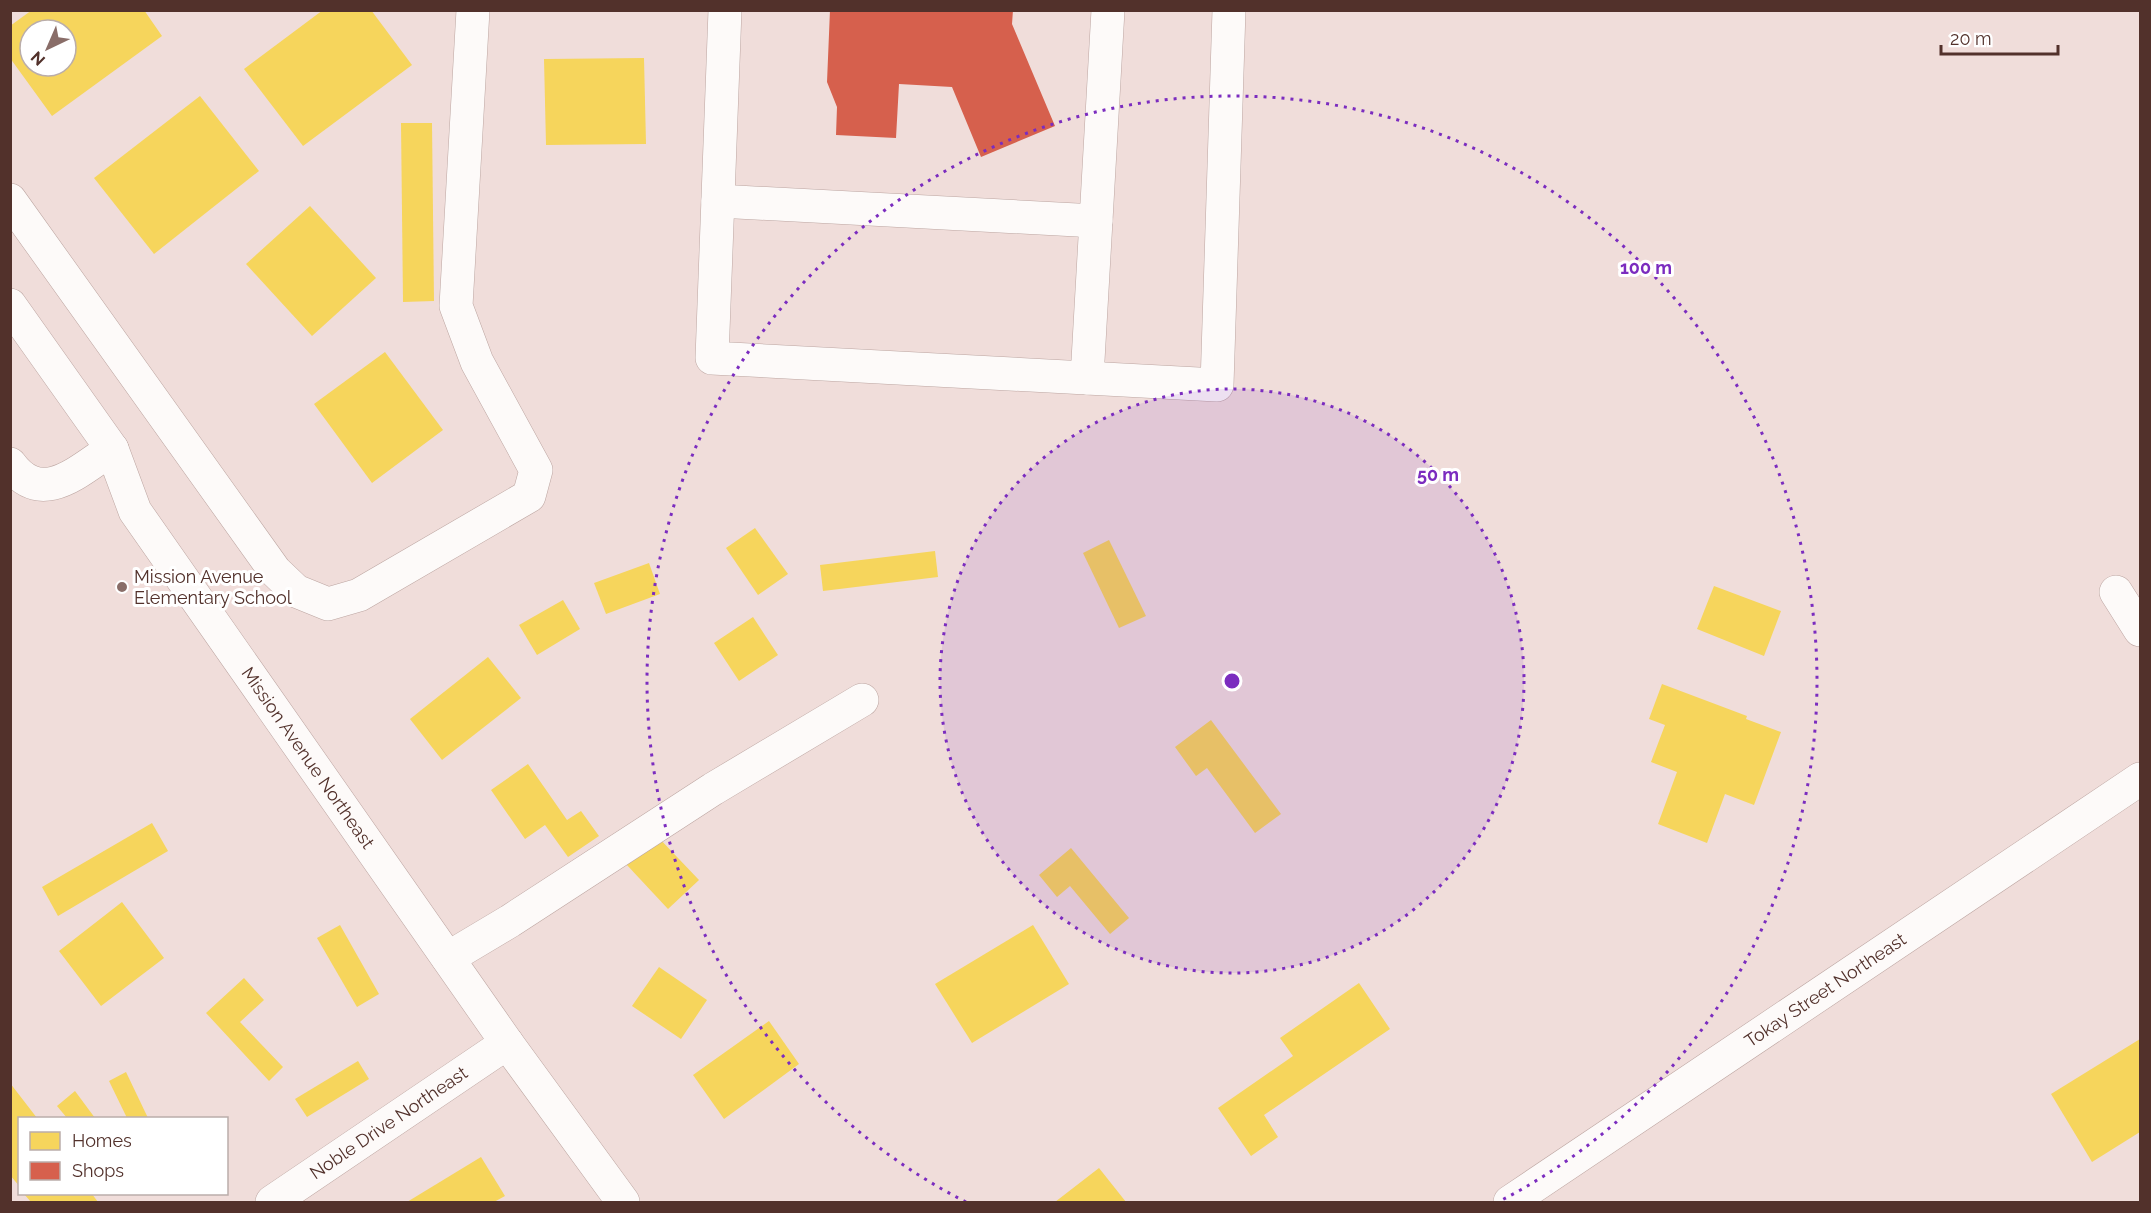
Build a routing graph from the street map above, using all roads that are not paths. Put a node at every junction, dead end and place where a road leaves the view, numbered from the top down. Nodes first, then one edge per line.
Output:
1 (473, 10) edge
2 (725, 10) edge
3 (1108, 10) edge
4 (1229, 10) edge
5 (10, 200) edge
6 (718, 201) junction
7 (1096, 221) junction
8 (10, 305) edge
9 (1087, 378) junction
10 (112, 449) junction
11 (10, 464) edge
12 (2116, 592) dead end
13 (2140, 630) edge
14 (862, 700) dead end
15 (2140, 779) edge
16 (448, 958) junction
17 (507, 1043) junction
18 (272, 1203) edge
19 (623, 1203) edge
20 (1510, 1203) edge

1 - 5 street
2 - 6 street
3 - 7 street
4 - 9 street
6 - 7 street
6 - 9 street
7 - 9 street
8 - 10 street, Mission Avenue Northeast
10 - 11 street
10 - 16 street, Mission Avenue Northeast
12 - 13 street
14 - 16 street
15 - 20 street, Tokay Street Northeast
16 - 17 street, Mission Avenue Northeast
17 - 18 street, Noble Drive Northeast
17 - 19 street, Mission Avenue Northeast

